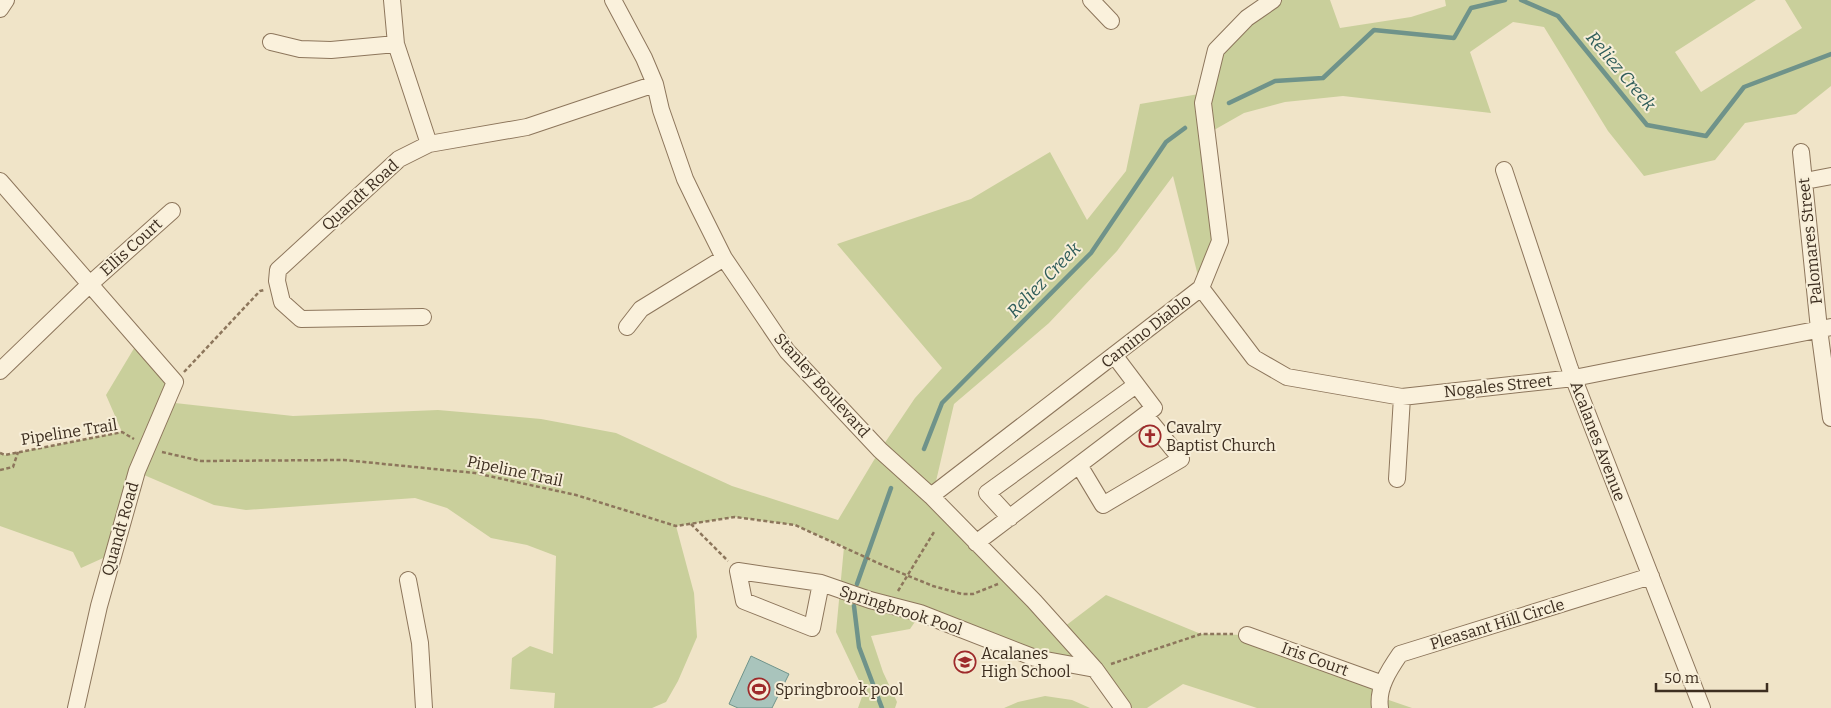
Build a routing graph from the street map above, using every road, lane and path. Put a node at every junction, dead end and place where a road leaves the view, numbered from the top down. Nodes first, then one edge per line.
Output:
1 (6, 0) edge
2 (392, 0) edge
3 (613, 0) edge
4 (1091, 0) edge
5 (1273, 0) edge
6 (0, 9) edge
7 (1111, 20) dead end
8 (271, 42) dead end
9 (396, 44) junction
10 (655, 84) junction
11 (429, 144) junction
12 (1801, 152) dead end
13 (1504, 170) dead end
14 (1831, 176) edge
15 (0, 181) edge
16 (1805, 181) junction
17 (172, 211) dead end
18 (724, 258) junction
19 (90, 284) junction
20 (278, 286) junction
21 (1201, 288) junction
22 (423, 317) dead end
23 (627, 327) dead end
24 (1825, 328) edge
25 (1114, 355) junction
26 (0, 371) edge
27 (1574, 378) junction
28 (175, 382) junction
29 (1136, 385) junction
30 (1402, 397) junction
31 (1145, 415) junction
32 (1831, 418) edge
33 (146, 447) junction
34 (18, 452) junction
35 (0, 453) edge
36 (1079, 465) junction
37 (0, 470) edge
38 (1397, 479) dead end
39 (931, 496) junction
40 (1010, 518) junction
41 (691, 524) junction
42 (934, 532) dead end
43 (976, 543) junction
44 (738, 571) junction
45 (908, 575) junction
46 (1651, 576) junction
47 (1012, 579) junction
48 (408, 580) dead end
49 (821, 583) junction
50 (890, 606) junction
51 (1247, 635) joint
52 (1095, 669) junction
53 (1383, 684) junction
54 (76, 708) edge
55 (424, 708) edge
56 (1123, 708) edge
57 (1380, 708) edge
58 (1702, 708) edge

1 - 6 street
2 - 9 street
3 - 10 street, Stanley Boulevard
4 - 7 street
5 - 21 street, Camino Diablo
8 - 9 street
9 - 11 street
10 - 11 street, Quandt Road
10 - 18 street, Stanley Boulevard
11 - 20 street, Quandt Road
12 - 16 street, Palomares Street
13 - 27 street, Acalanes Avenue
14 - 16 street
15 - 19 street
16 - 24 street, Palomares Street
17 - 19 street, Ellis Court
18 - 23 street
18 - 39 street, Stanley Boulevard
19 - 26 street, Ellis Court
19 - 28 street
20 - 22 street
20 - 28 path
21 - 25 street, Camino Diablo
21 - 30 street, Nogales Street
24 - 27 street, Nogales Street
24 - 32 street, Palomares Street
25 - 29 street
25 - 39 street, Camino Diablo
27 - 30 street, Nogales Street
27 - 46 street, Acalanes Avenue
28 - 33 street, Quandt Road
29 - 31 street
29 - 40 street
30 - 38 street
31 - 36 street
31 - 36 street
33 - 34 path, Pipeline Trail
33 - 41 path, Pipeline Trail
33 - 54 street, Quandt Road
34 - 35 path, Pipeline Trail
34 - 37 path
36 - 40 street
39 - 43 street, Stanley Boulevard
40 - 43 street
41 - 44 path
41 - 45 path, Pipeline Trail
42 - 45 path
43 - 47 street, Stanley Boulevard
44 - 49 street, Springbrook Pool
44 - 49 street, Springbrook Pool
45 - 47 path, Pipeline Trail
45 - 50 path
46 - 53 street, Pleasant Hill Circle
46 - 58 street, Acalanes Avenue
47 - 52 street, Stanley Boulevard
48 - 55 street
49 - 50 street, Springbrook Pool
50 - 52 street, Springbrook Pool
51 - 52 path
51 - 53 street, Iris Court
52 - 56 street, Stanley Boulevard
53 - 57 street, Pleasant Hill Circle

